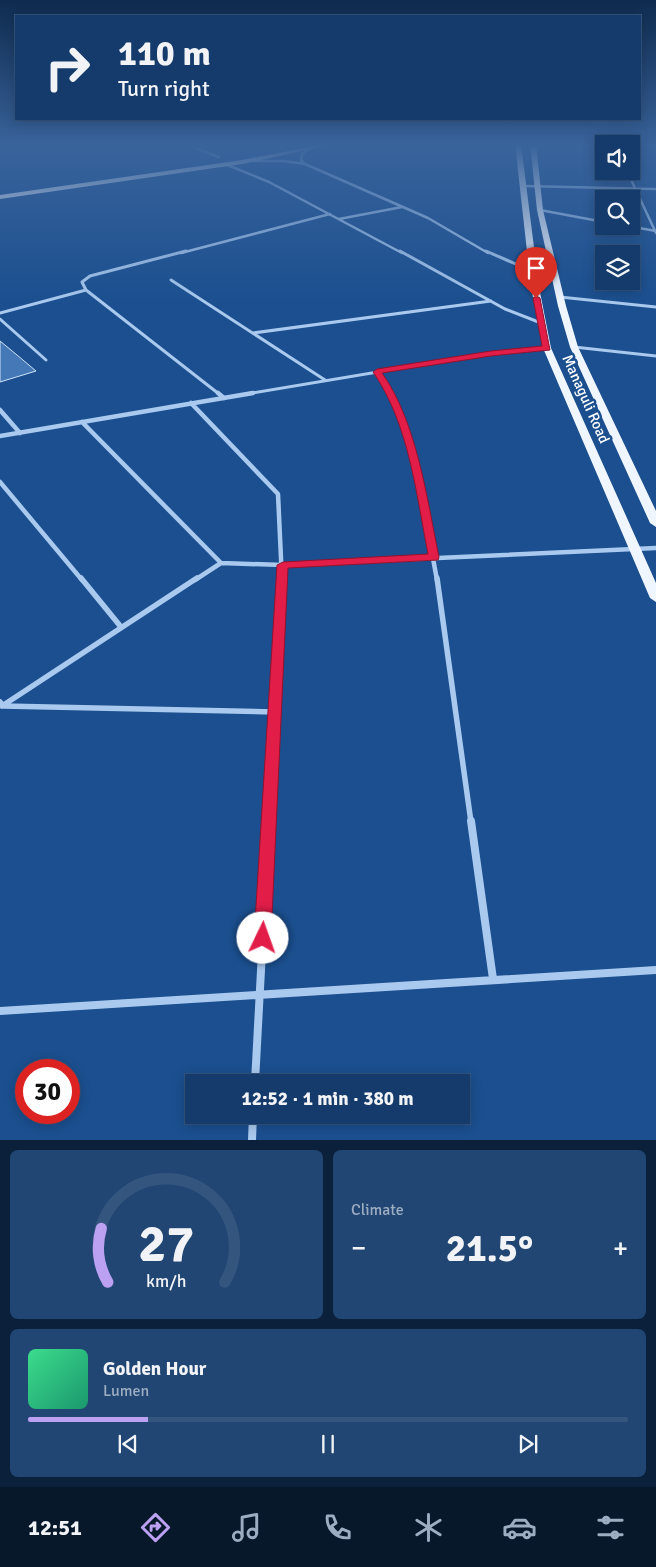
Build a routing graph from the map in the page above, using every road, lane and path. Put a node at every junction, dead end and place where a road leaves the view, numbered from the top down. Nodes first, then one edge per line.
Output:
1 (297, 197) edge
2 (381, 197) edge
3 (524, 197) edge
4 (539, 197) edge
5 (639, 197) edge
6 (403, 207) junction
7 (540, 210) junction
8 (330, 214) junction
9 (339, 219) junction
10 (595, 220) edge
11 (640, 229) edge
12 (656, 232) edge
13 (534, 272) junction
14 (170, 280) dead end
15 (86, 290) junction
16 (560, 297) junction
17 (491, 301) junction
18 (656, 307) edge
19 (0, 313) edge
20 (0, 319) edge
21 (541, 323) junction
22 (253, 333) junction
23 (547, 348) junction
24 (574, 348) junction
25 (656, 356) edge
26 (46, 360) dead end
27 (377, 372) junction
28 (326, 380) junction
29 (224, 398) junction
30 (191, 403) junction
31 (0, 410) edge
32 (82, 422) junction
33 (20, 433) junction
34 (0, 436) edge
35 (0, 482) edge
36 (656, 523) edge
37 (656, 548) edge
38 (636, 549) junction
39 (434, 557) junction
40 (221, 563) junction
41 (283, 565) junction
42 (656, 598) edge
43 (121, 627) junction
44 (1, 705) edge
45 (274, 712) junction
46 (656, 970) edge
47 (493, 979) junction
48 (260, 994) junction
49 (0, 1011) edge
50 (255, 1074) edge
51 (253, 1124) edge
52 (252, 1140) edge

1 - 8 street
2 - 6 street
3 - 13 main road, Managuli Road
4 - 7 main road, Managuli Road
5 - 12 street
6 - 9 street
6 - 13 street
7 - 10 street
7 - 16 main road, Managuli Road
8 - 9 street
8 - 15 street
9 - 17 street
11 - 12 street
13 - 21 main road, Managuli Road
14 - 22 street
15 - 19 street
15 - 29 street
16 - 18 street
16 - 24 main road, Managuli Road
17 - 21 street
17 - 22 street
20 - 26 street
21 - 23 main road, Managuli Road
22 - 28 street
23 - 27 street
23 - 38 main road, Managuli Road
24 - 25 street
24 - 36 main road, Managuli Road
27 - 28 street
27 - 39 street
28 - 29 street
29 - 30 street
30 - 32 street
30 - 41 street
31 - 33 street
32 - 33 street
32 - 40 street
33 - 34 street
35 - 43 street
37 - 38 street
38 - 39 street
38 - 42 main road, Managuli Road
39 - 41 street
39 - 47 street
40 - 41 street
40 - 43 street
41 - 45 street
43 - 44 street
44 - 45 street
45 - 48 street
46 - 47 street
47 - 48 street
48 - 49 street
48 - 50 street
51 - 52 street

